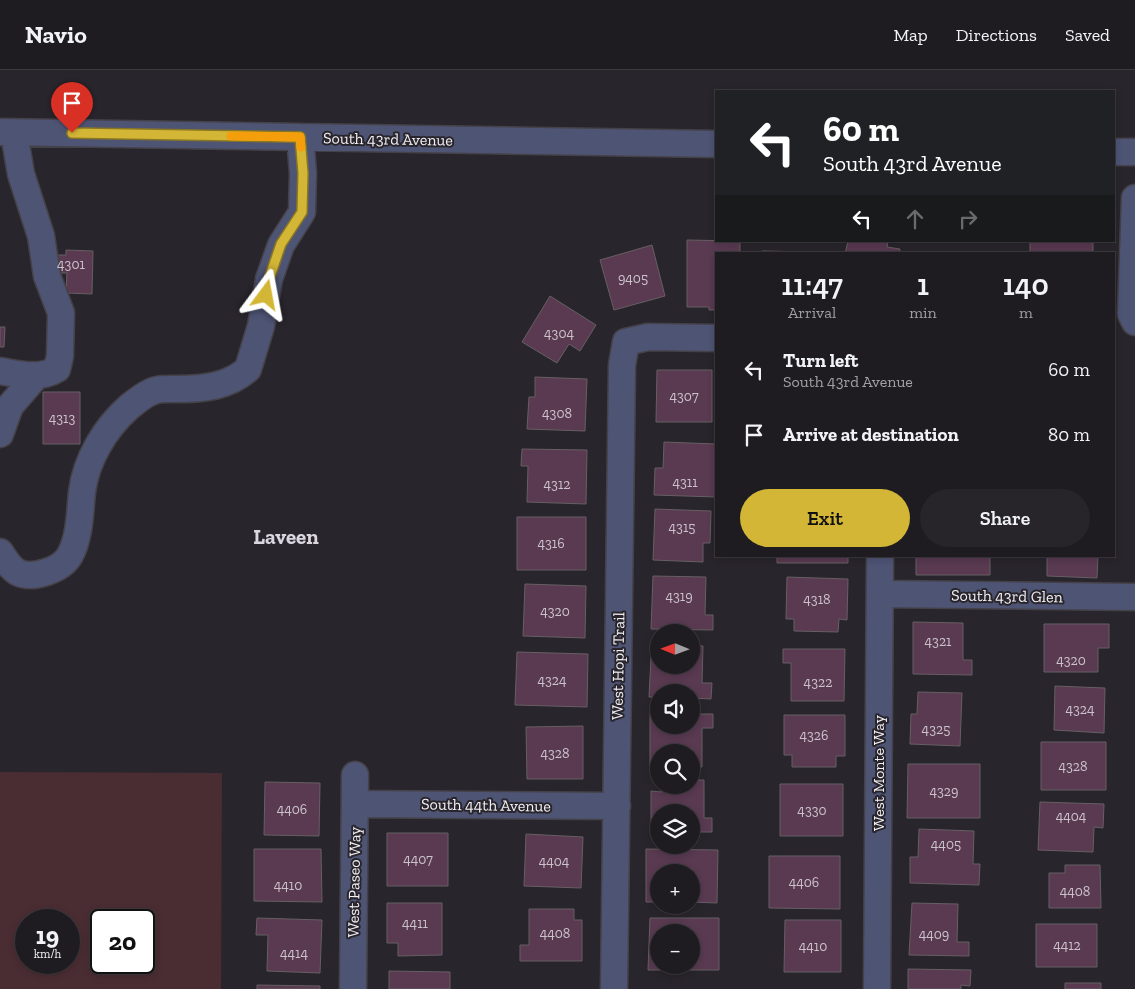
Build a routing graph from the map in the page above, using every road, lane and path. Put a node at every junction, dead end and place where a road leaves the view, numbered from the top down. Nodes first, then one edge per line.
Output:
1 (7, 132) edge
2 (300, 137) junction
3 (715, 144) edge
4 (1115, 152) edge
5 (1135, 152) edge
6 (1135, 198) edge
7 (1135, 322) edge
8 (715, 338) edge
9 (0, 371) edge
10 (36, 376) junction
11 (0, 434) edge
12 (0, 552) edge
13 (880, 557) edge
14 (880, 594) junction
15 (1135, 597) edge
16 (355, 775) dead end
17 (356, 804) junction
18 (617, 806) junction
19 (353, 989) edge
20 (614, 989) edge
21 (877, 989) edge

1 - 2 street, South 43rd Avenue
1 - 10 street
2 - 3 street, South 43rd Avenue
2 - 12 street
4 - 5 street
6 - 7 street
8 - 18 street, West Hopi Trail
9 - 10 street
10 - 11 street
13 - 14 street, West Monte Way
14 - 15 street, South 43rd Glen
14 - 21 street, West Monte Way
16 - 17 street, West Paseo Way
17 - 18 street, South 44th Avenue
17 - 19 street, West Paseo Way
18 - 20 street, West Hopi Trail

